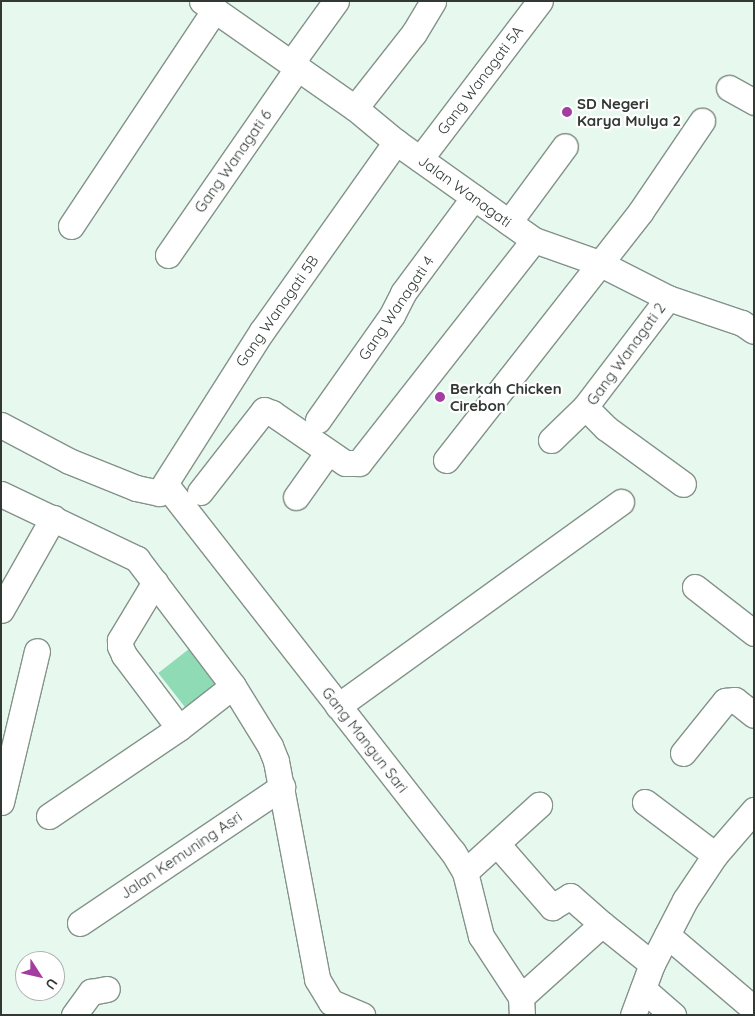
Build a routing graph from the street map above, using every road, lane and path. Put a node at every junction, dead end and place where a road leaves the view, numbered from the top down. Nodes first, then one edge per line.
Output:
1 (336, 1) edge
2 (433, 1) edge
3 (540, 1) edge
4 (209, 5) edge
5 (295, 65) junction
6 (729, 88) dead end
7 (754, 102) edge
8 (355, 108) junction
9 (702, 121) dead end
10 (396, 142) junction
11 (565, 146) dead end
12 (420, 159) junction
13 (474, 198) junction
14 (509, 222) junction
15 (71, 226) dead end
16 (534, 240) junction
17 (168, 255) dead end
18 (599, 263) junction
19 (668, 298) junction
20 (754, 331) edge
21 (585, 407) junction
22 (318, 420) dead end
23 (1, 425) edge
24 (551, 440) dead end
25 (328, 452) junction
26 (446, 460) dead end
27 (683, 484) dead end
28 (166, 485) junction
29 (200, 492) dead end
30 (1, 494) edge
31 (296, 497) dead end
32 (621, 502) dead end
33 (53, 518) junction
34 (156, 582) junction
35 (695, 587) dead end
36 (1, 610) edge
37 (754, 633) edge
38 (37, 651) dead end
39 (233, 686) junction
40 (338, 706) junction
41 (754, 715) edge
42 (179, 728) junction
43 (8, 736) edge
44 (683, 753) dead end
45 (282, 787) junction
46 (1, 802) edge
47 (645, 802) dead end
48 (539, 805) dead end
49 (754, 810) edge
50 (49, 816) dead end
51 (497, 844) junction
52 (715, 855) junction
53 (465, 872) junction
54 (80, 923) dead end
55 (602, 924) junction
56 (667, 935) junction
57 (652, 964) junction
58 (107, 989) dead end
59 (643, 989) junction
60 (522, 1006) edge
61 (323, 1008) edge
62 (754, 1009) edge
63 (74, 1015) edge
64 (362, 1015) edge
65 (633, 1015) edge
66 (673, 1015) edge

1 - 5 street, Gang Wanagati 6
2 - 8 street
3 - 12 street, Gang Wanagati 5A
4 - 5 street, Jalan Wanagati
4 - 15 street
5 - 8 street, Jalan Wanagati
5 - 17 street, Gang Wanagati 6
6 - 7 street
8 - 10 street, Jalan Wanagati
9 - 18 street
10 - 12 street, Jalan Wanagati
10 - 28 street, Gang Wanagati 5B
11 - 14 street
12 - 13 street, Jalan Wanagati
13 - 14 street, Jalan Wanagati
13 - 22 street, Gang Wanagati 4
14 - 16 street, Jalan Wanagati
16 - 18 street, Jalan Wanagati
16 - 25 street
18 - 19 street, Jalan Wanagati
18 - 26 street
19 - 20 street, Jalan Wanagati
19 - 21 street, Gang Wanagati 2
21 - 24 street
21 - 27 street, Gang Wanagati 2
23 - 28 street
25 - 29 street
25 - 31 street
28 - 40 street, Gang Mangun Sari
30 - 33 street
32 - 40 street
33 - 34 street
33 - 36 street
34 - 39 street
34 - 42 street
35 - 37 street
38 - 43 street
39 - 42 street
39 - 45 street
40 - 53 street, Gang Mangun Sari
41 - 44 street
42 - 50 street
43 - 46 street
45 - 54 street, Jalan Kemuning Asri
45 - 61 street
47 - 52 street
48 - 51 street
49 - 52 street
51 - 53 street
51 - 55 street
52 - 56 street
53 - 60 street, Gang Mangun Sari
55 - 57 street
55 - 60 street
56 - 57 street
56 - 62 street
57 - 59 street
58 - 63 street
59 - 65 street
59 - 66 street
61 - 64 street

